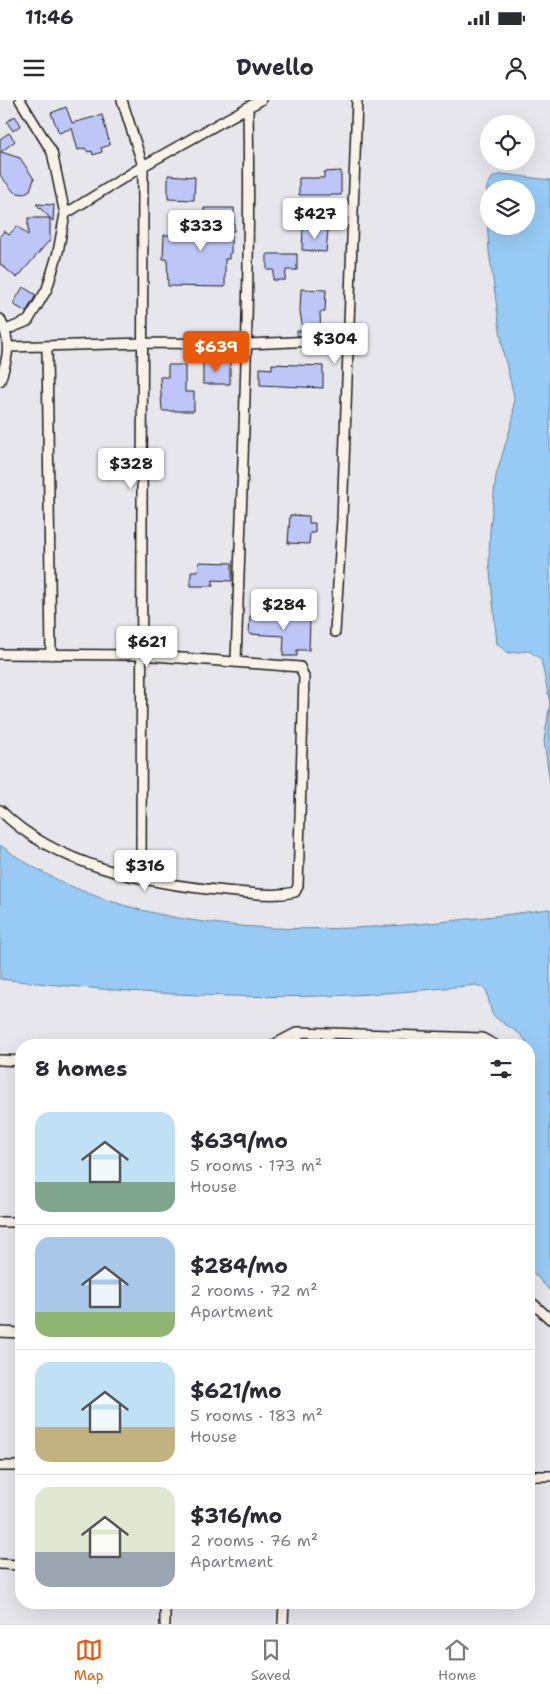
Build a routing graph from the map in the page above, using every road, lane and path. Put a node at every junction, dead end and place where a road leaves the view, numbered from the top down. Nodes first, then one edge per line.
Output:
1 (20, 100) edge
2 (122, 100) edge
3 (261, 100) edge
4 (357, 100) edge
5 (248, 108) junction
6 (143, 166) junction
7 (65, 214) junction
8 (0, 319) edge
9 (6, 330) junction
10 (314, 341) dead end
11 (143, 343) junction
12 (248, 344) junction
13 (9, 347) junction
14 (48, 347) junction
15 (0, 381) edge
16 (335, 632) dead end
17 (0, 654) edge
18 (51, 655) junction
19 (142, 655) junction
20 (236, 662) junction
21 (0, 810) edge
22 (140, 879) junction
23 (298, 1032) junction
24 (327, 1033) junction
25 (285, 1039) edge
26 (298, 1039) edge
27 (326, 1039) edge
28 (484, 1039) edge
29 (0, 1060) edge
30 (15, 1060) edge
31 (0, 1222) edge
32 (15, 1222) edge
33 (535, 1306) edge
34 (550, 1320) edge
35 (0, 1332) edge
36 (15, 1333) edge
37 (0, 1466) edge
38 (15, 1466) edge
39 (535, 1476) edge
40 (550, 1476) edge
41 (0, 1564) edge
42 (15, 1565) edge
43 (165, 1609) edge
44 (284, 1609) edge
45 (165, 1624) edge
46 (284, 1624) edge

1 - 7 street
2 - 6 street
3 - 5 street
4 - 16 street
5 - 6 street
5 - 12 street
6 - 7 street
6 - 11 street
7 - 9 street
8 - 9 street
9 - 13 street
10 - 12 street
11 - 12 street
11 - 14 street
11 - 19 street
12 - 20 street
13 - 14 street
13 - 15 street
14 - 18 street
17 - 18 street
18 - 19 street
19 - 20 street
19 - 22 street
20 - 22 street
21 - 22 street
23 - 24 street
23 - 25 street
23 - 26 street
24 - 27 street
24 - 28 street
29 - 30 street
31 - 32 street
33 - 34 street
35 - 36 street
37 - 38 street
39 - 40 street
41 - 42 street
43 - 45 street
44 - 46 street

